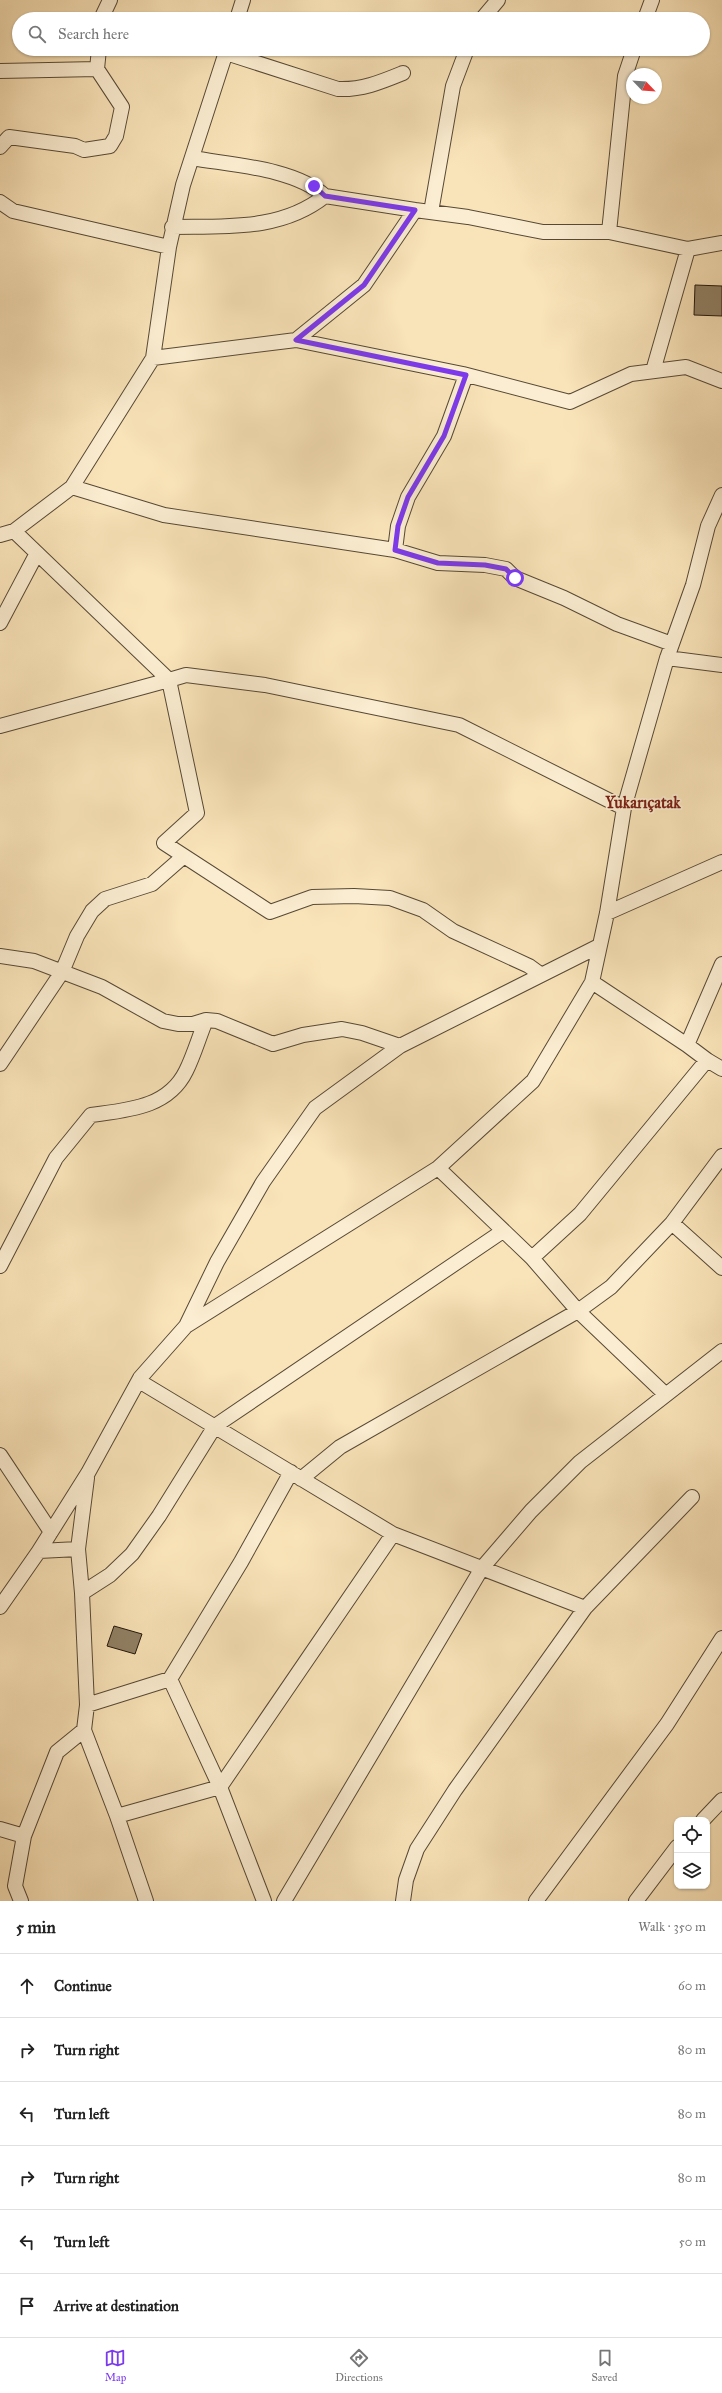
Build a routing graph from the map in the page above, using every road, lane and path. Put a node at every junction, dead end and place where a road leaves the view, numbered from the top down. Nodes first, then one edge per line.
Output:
1 (110, 0) edge
2 (243, 0) edge
3 (498, 0) edge
4 (652, 0) edge
5 (104, 12) edge
6 (239, 12) edge
7 (488, 12) edge
8 (648, 12) edge
9 (98, 56) edge
10 (225, 56) edge
11 (242, 56) edge
12 (464, 56) edge
13 (632, 56) edge
14 (97, 68) junction
15 (0, 71) edge
16 (403, 73) dead end
17 (0, 147) edge
18 (192, 158) junction
19 (325, 196) junction
20 (0, 202) edge
21 (415, 210) junction
22 (431, 212) junction
23 (172, 227) junction
24 (609, 232) junction
25 (722, 243) edge
26 (169, 247) junction
27 (688, 249) junction
28 (296, 340) junction
29 (153, 358) junction
30 (653, 371) junction
31 (466, 375) junction
32 (722, 381) edge
33 (72, 487) junction
34 (722, 495) edge
35 (14, 531) junction
36 (0, 536) edge
37 (395, 550) junction
38 (37, 553) junction
39 (0, 623) edge
40 (672, 644) junction
41 (667, 658) junction
42 (722, 665) edge
43 (169, 680) junction
44 (0, 726) edge
45 (624, 808) junction
46 (184, 856) junction
47 (722, 862) edge
48 (607, 914) junction
49 (599, 946) junction
50 (0, 956) edge
51 (722, 964) edge
52 (62, 972) junction
53 (540, 974) junction
54 (592, 982) junction
55 (206, 1020) junction
56 (687, 1045) junction
57 (400, 1046) junction
58 (707, 1060) junction
59 (0, 1064) edge
60 (722, 1069) edge
61 (722, 1156) edge
62 (438, 1168) junction
63 (672, 1223) junction
64 (503, 1231) junction
65 (532, 1258) junction
66 (0, 1266) edge
67 (722, 1268) edge
68 (578, 1311) junction
69 (186, 1326) junction
70 (722, 1351) edge
71 (139, 1381) junction
72 (665, 1394) junction
73 (215, 1426) junction
74 (0, 1455) edge
75 (88, 1474) junction
76 (296, 1476) junction
77 (692, 1497) dead end
78 (51, 1532) junction
79 (393, 1534) junction
80 (78, 1549) junction
81 (39, 1551) junction
82 (482, 1568) junction
83 (82, 1593) junction
84 (0, 1607) edge
85 (585, 1608) junction
86 (722, 1638) edge
87 (170, 1679) junction
88 (87, 1705) junction
89 (84, 1730) junction
90 (220, 1787) junction
91 (722, 1800) edge
92 (116, 1816) junction
93 (706, 1817) edge
94 (0, 1829) edge
95 (24, 1836) junction
96 (674, 1851) edge
97 (14, 1886) junction
98 (12, 1901) edge
99 (21, 1901) edge
100 (146, 1901) edge
101 (264, 1901) edge
102 (284, 1901) edge
103 (403, 1901) edge
104 (536, 1901) edge
105 (636, 1901) edge

1 - 5 street
2 - 6 street
3 - 7 street
4 - 8 street
9 - 14 street
10 - 18 street
11 - 16 street
12 - 22 street
13 - 24 street
14 - 15 street
14 - 17 street
18 - 19 street
18 - 23 street
19 - 21 street
19 - 23 street
20 - 26 street
21 - 22 street
21 - 28 street
22 - 24 street
23 - 26 street
24 - 27 street
25 - 27 street
26 - 29 street
27 - 30 street
28 - 29 street
28 - 31 street
29 - 33 street
30 - 31 street
30 - 32 street
31 - 37 street
33 - 35 street
33 - 37 street
34 - 40 street
35 - 36 street
35 - 38 street
37 - 40 street
38 - 39 street
38 - 43 street
40 - 41 street
41 - 42 street
41 - 45 street
43 - 44 street
43 - 45 street
43 - 46 street
45 - 48 street
46 - 52 street
46 - 53 street
47 - 48 street
48 - 49 street
49 - 53 street
49 - 54 street
50 - 52 street
51 - 56 street
52 - 55 street
52 - 59 street
53 - 57 street
54 - 56 street
54 - 62 street
55 - 57 street
55 - 66 street
56 - 58 street
57 - 69 street
58 - 60 street
58 - 65 street
61 - 63 street
62 - 64 street
62 - 69 street
63 - 67 street
63 - 68 street
64 - 65 street
64 - 73 street
65 - 68 street
68 - 72 street
68 - 76 street
69 - 71 street
70 - 72 street
71 - 73 street
71 - 75 street
72 - 82 street
73 - 76 street
73 - 83 street
74 - 78 street
75 - 78 street
75 - 80 street
76 - 79 street
76 - 87 street
77 - 85 street
78 - 81 street
79 - 82 street
79 - 90 street
80 - 81 street
80 - 83 street
81 - 84 street
82 - 85 street
82 - 102 street
83 - 88 street
85 - 103 street
86 - 104 street
87 - 88 street
87 - 90 street
88 - 89 street
89 - 92 street
89 - 95 street
90 - 92 street
90 - 101 street
91 - 93 street
92 - 100 street
94 - 95 street
95 - 97 street
96 - 105 street
97 - 98 street
97 - 99 street

